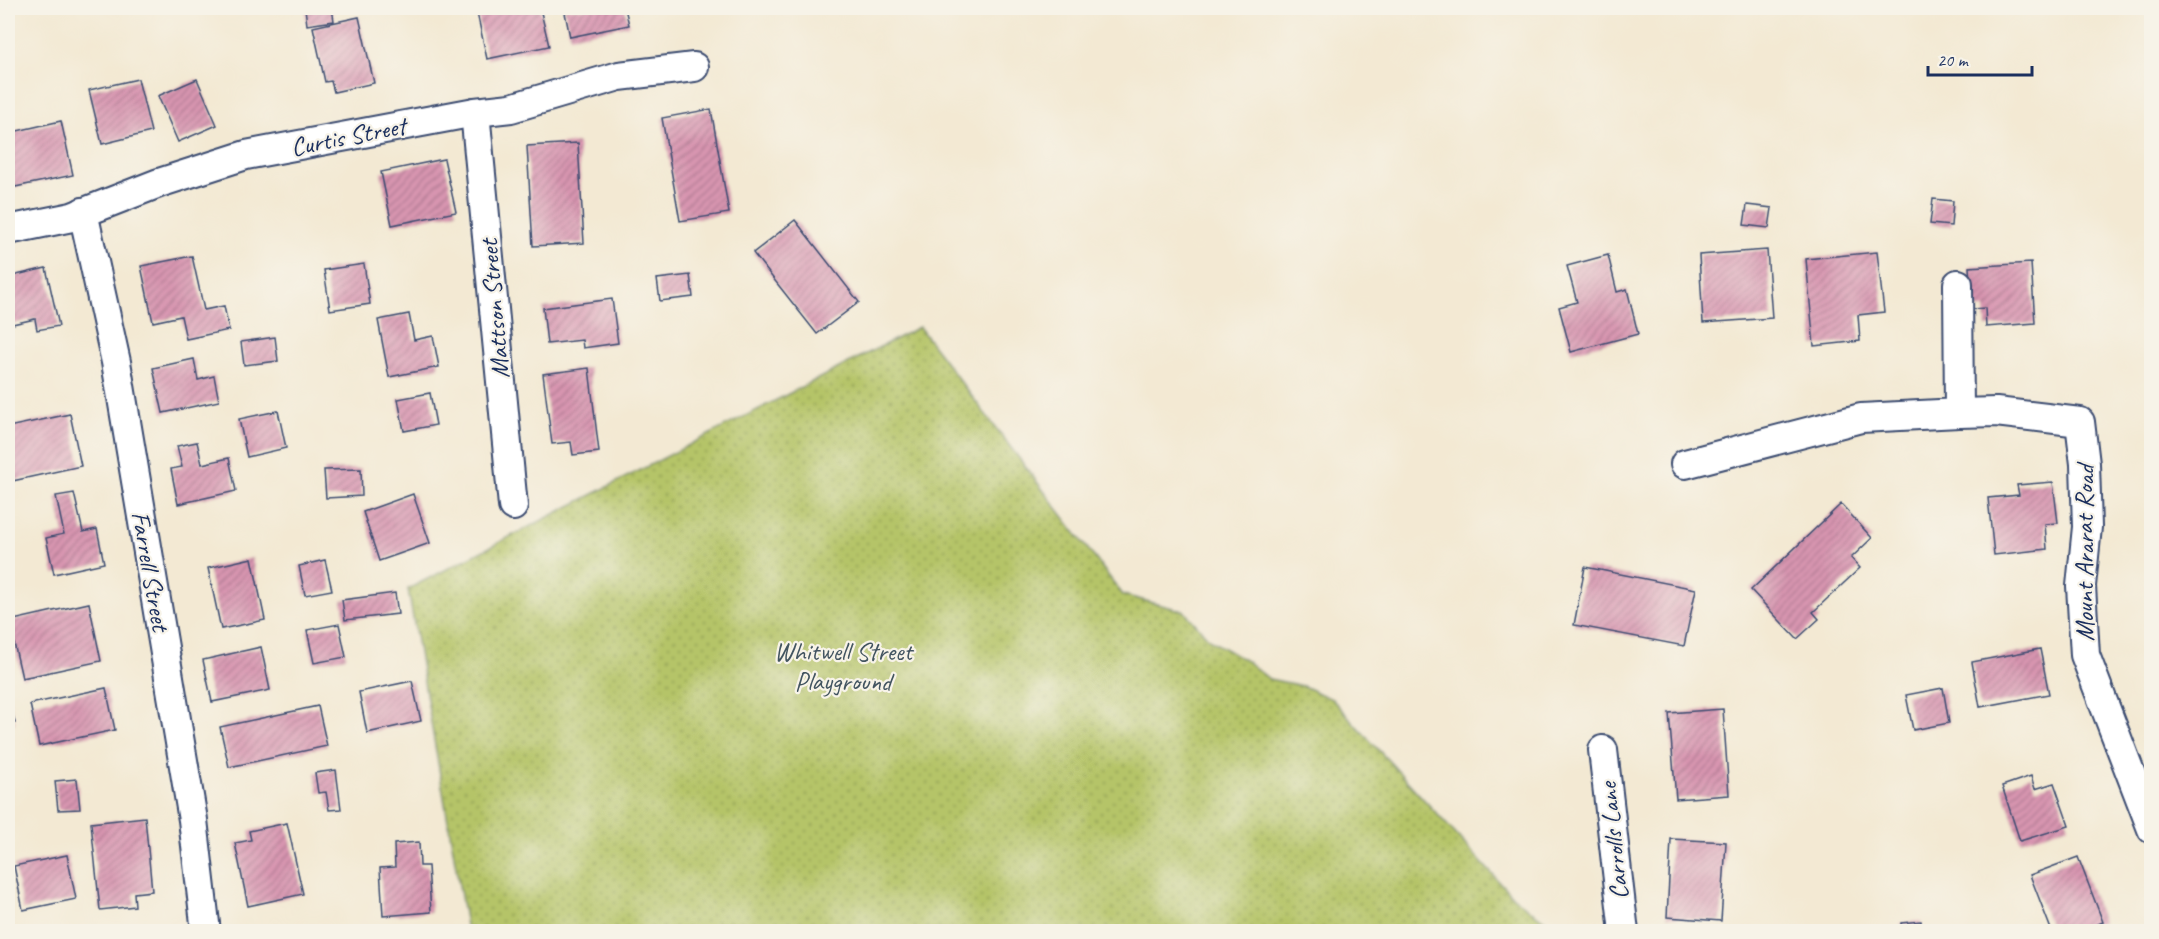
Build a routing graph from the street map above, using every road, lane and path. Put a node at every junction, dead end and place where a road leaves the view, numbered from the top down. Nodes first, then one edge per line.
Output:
1 (694, 67) dead end
2 (475, 112) junction
3 (83, 212) junction
4 (8, 230) edge
5 (1958, 284) dead end
6 (1959, 412) junction
7 (1685, 464) dead end
8 (513, 506) dead end
9 (1603, 750) dead end
10 (2150, 820) edge
11 (206, 932) edge
12 (1624, 932) edge

1 - 2 street, Curtis Street
2 - 3 street, Curtis Street
2 - 8 street, Mattson Street
3 - 4 street, Curtis Street
3 - 11 street, Farrell Street
5 - 6 street
6 - 7 street
6 - 10 street, Mount Ararat Road
9 - 12 street, Carrolls Lane

